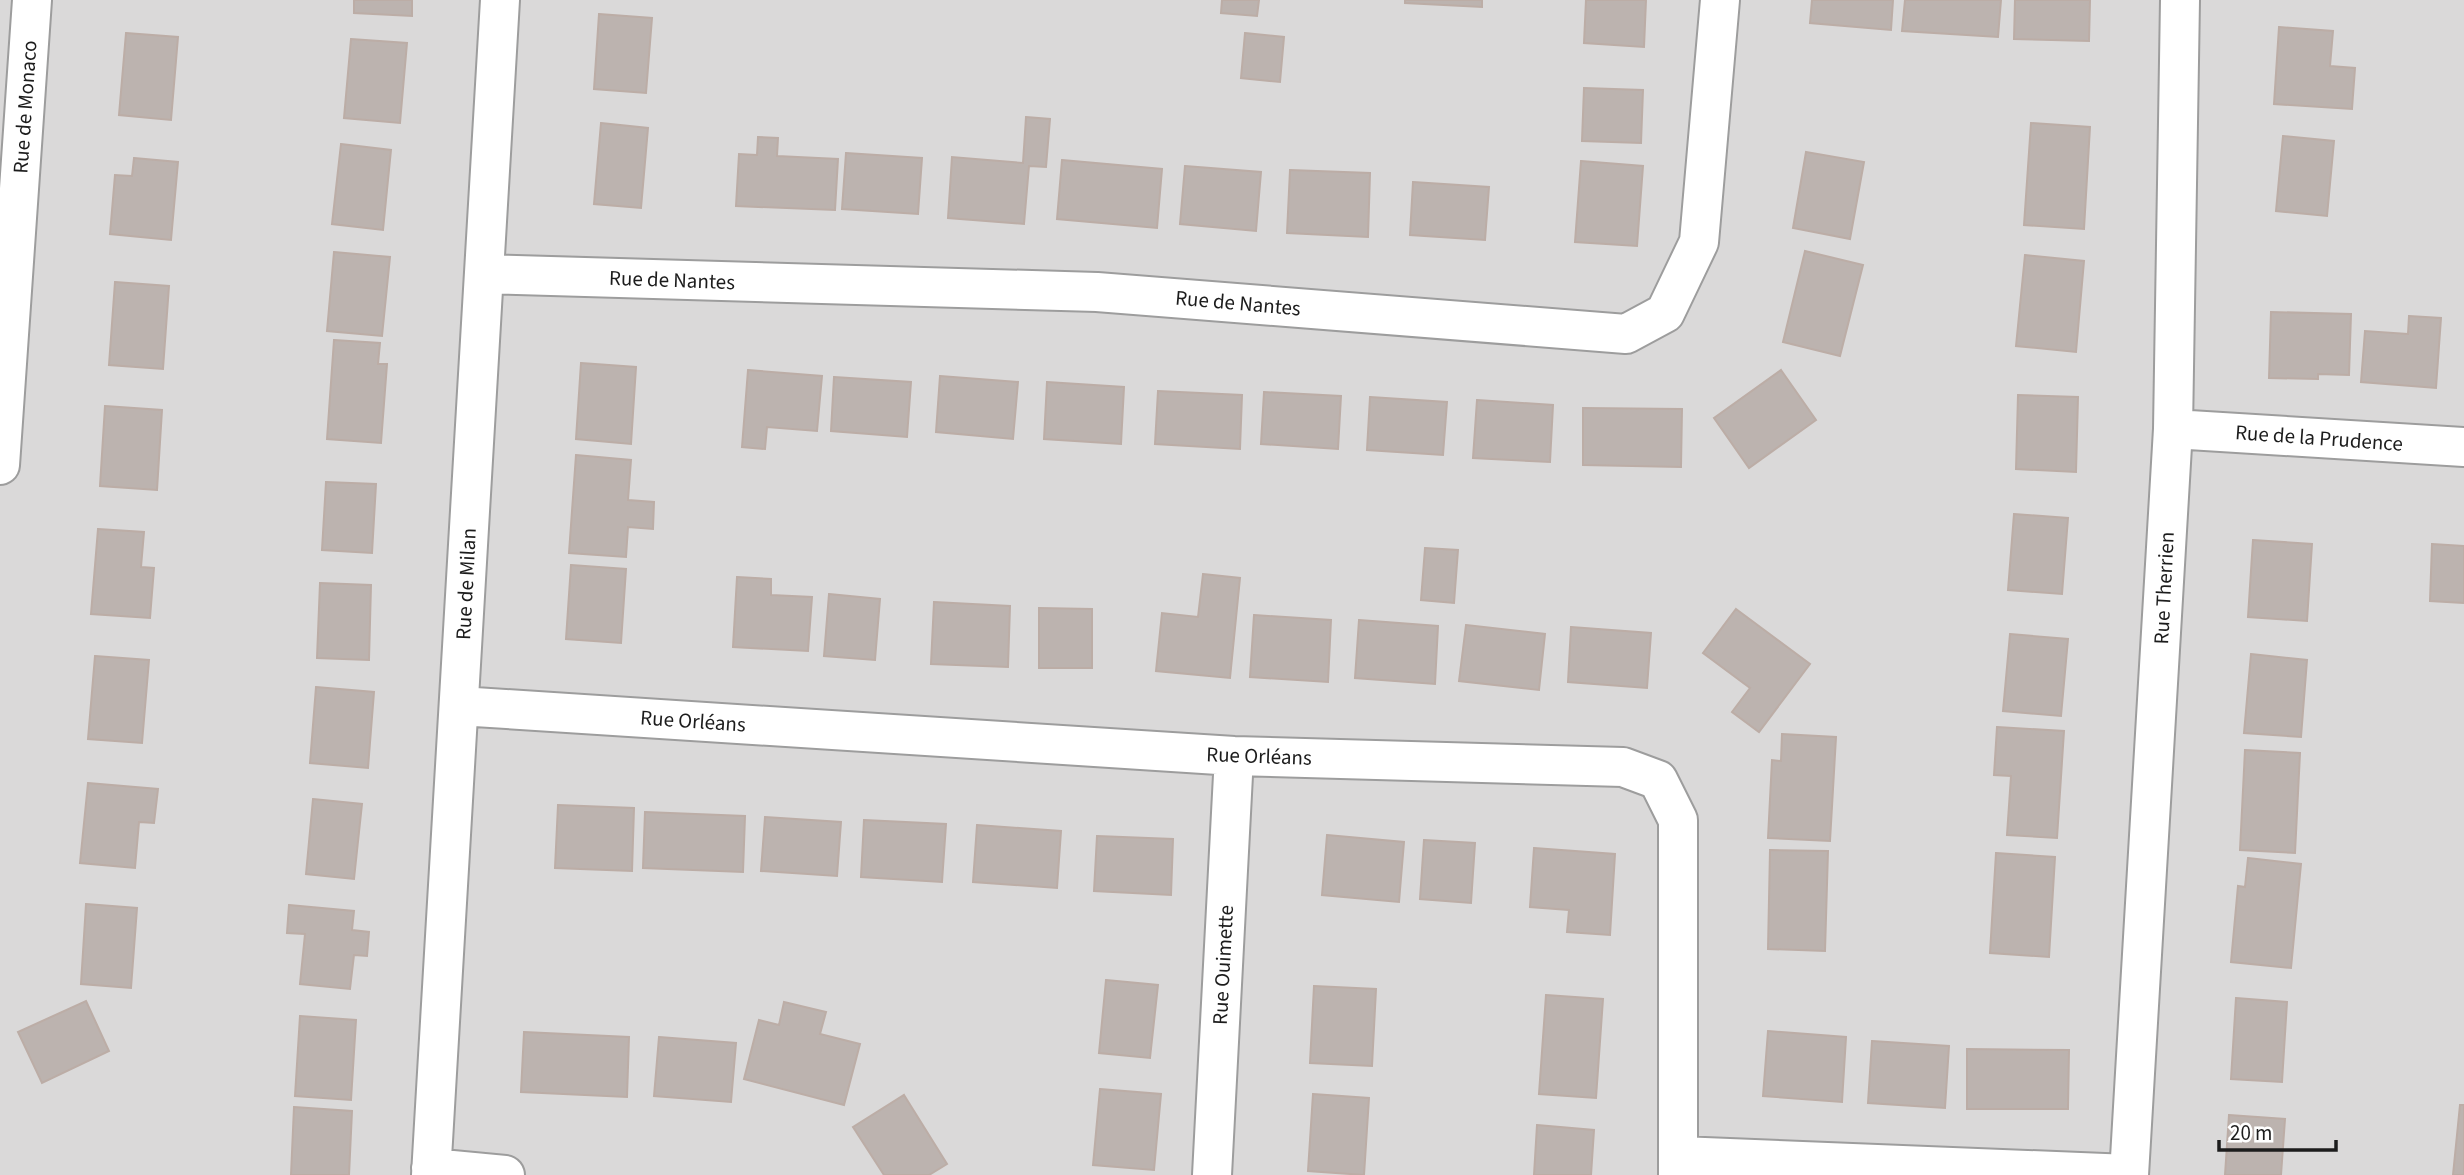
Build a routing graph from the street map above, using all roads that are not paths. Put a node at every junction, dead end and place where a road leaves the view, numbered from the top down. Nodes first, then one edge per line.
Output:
1 (32, 0) edge
2 (500, 0) edge
3 (1720, 0) edge
4 (2180, 0) edge
5 (484, 274) junction
6 (2173, 429) junction
7 (2464, 447) edge
8 (0, 465) edge
9 (459, 706) junction
10 (1234, 756) junction
11 (1679, 1166) edge
12 (431, 1171) edge
13 (505, 1175) edge
14 (1212, 1175) edge
15 (2129, 1175) edge

1 - 8 street, Rue de Monaco
2 - 5 street, Rue de Milan
3 - 5 street, Rue de Nantes
4 - 6 street, Rue Therrien
5 - 9 street, Rue de Milan
6 - 7 street, Rue de la Prudence
6 - 15 street, Rue Therrien
9 - 10 street, Rue Orléans
9 - 12 street, Rue de Milan
10 - 11 street, Rue Orléans
10 - 14 street, Rue Ouimette
11 - 15 street
12 - 13 street, Rue de Milan

